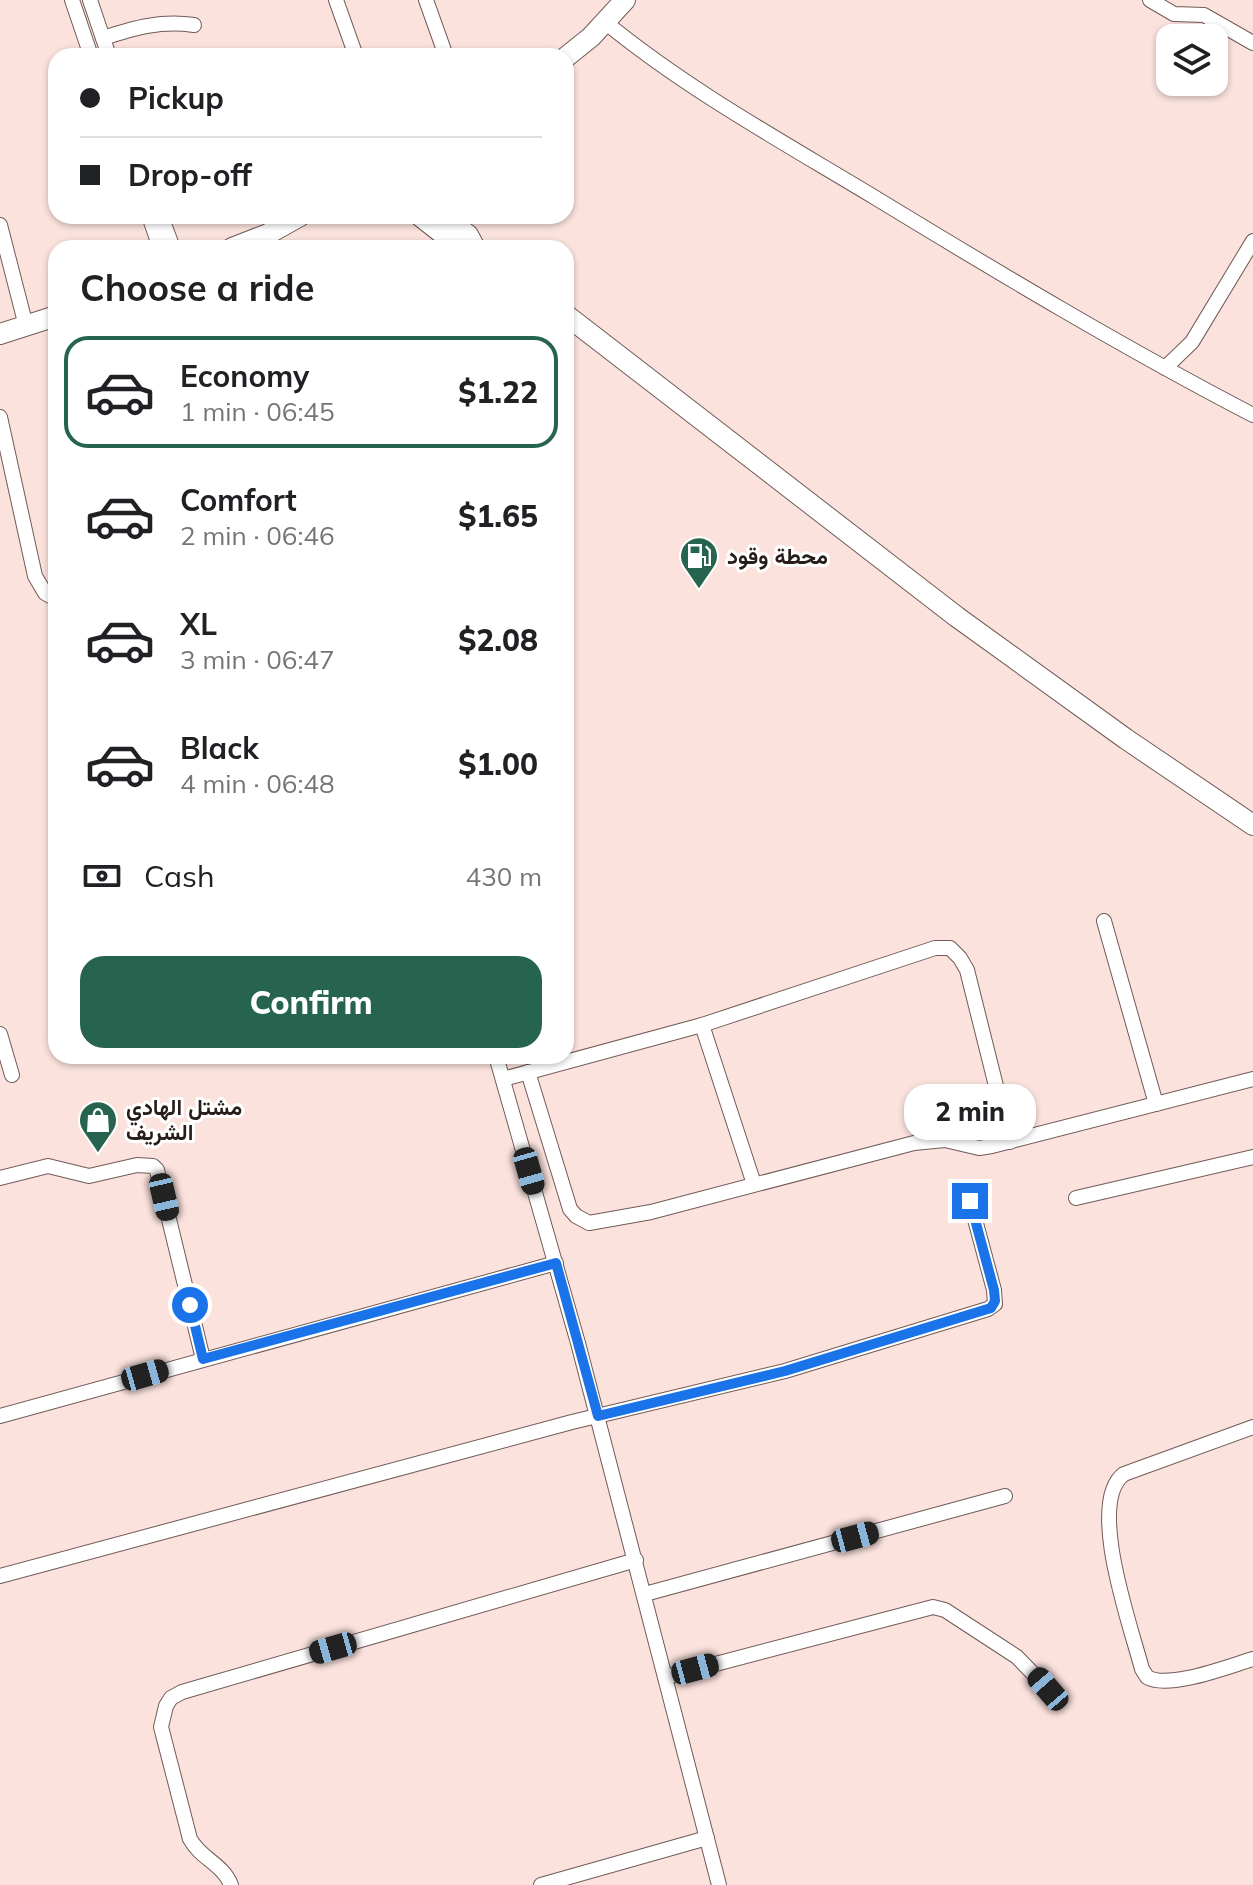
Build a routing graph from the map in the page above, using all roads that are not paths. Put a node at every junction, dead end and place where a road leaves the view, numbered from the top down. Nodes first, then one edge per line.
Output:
1 (72, 0) edge
2 (90, 0) edge
3 (336, 0) edge
4 (426, 0) edge
5 (625, 0) edge
6 (1150, 0) edge
7 (605, 22) junction
8 (194, 25) dead end
9 (103, 38) junction
10 (1253, 43) edge
11 (88, 48) edge
12 (106, 48) edge
13 (353, 48) edge
14 (443, 48) edge
15 (574, 50) edge
16 (291, 224) edge
17 (430, 224) edge
18 (454, 224) edge
19 (0, 225) edge
20 (272, 240) edge
21 (451, 240) edge
22 (471, 240) edge
23 (1253, 241) edge
24 (48, 319) edge
25 (574, 321) edge
26 (26, 326) junction
27 (0, 334) edge
28 (1165, 368) junction
29 (1253, 415) edge
30 (0, 417) edge
31 (48, 595) edge
32 (1253, 825) edge
33 (1104, 921) dead end
34 (702, 1025) junction
35 (0, 1034) edge
36 (574, 1060) edge
37 (498, 1064) edge
38 (558, 1064) edge
39 (528, 1072) junction
40 (12, 1075) dead end
41 (503, 1079) junction
42 (1253, 1079) edge
43 (1156, 1104) junction
44 (1010, 1142) junction
45 (1253, 1157) edge
46 (0, 1178) edge
47 (754, 1184) junction
48 (1076, 1198) dead end
49 (970, 1201) dead end
50 (556, 1263) junction
51 (203, 1359) junction
52 (0, 1416) edge
53 (598, 1416) junction
54 (1253, 1427) edge
55 (1005, 1496) dead end
56 (636, 1560) junction
57 (0, 1576) edge
58 (645, 1594) junction
59 (1253, 1659) edge
60 (666, 1677) junction
61 (1048, 1689) dead end
62 (707, 1838) junction
63 (231, 1885) edge
64 (541, 1885) edge
65 (719, 1885) edge

1 - 11 street
2 - 9 street
3 - 13 street
4 - 14 street
5 - 7 main road
6 - 10 street
7 - 15 main road
7 - 28 street
8 - 9 street
9 - 12 street
16 - 20 main road
17 - 21 main road
18 - 22 main road
19 - 26 street
23 - 28 street
24 - 26 main road
25 - 32 main road
26 - 27 main road
28 - 29 street
30 - 31 street
33 - 43 street
34 - 36 street
34 - 44 street
34 - 47 street
35 - 40 street
37 - 41 street
38 - 39 street
39 - 41 street
39 - 47 street
41 - 50 street
42 - 43 street
43 - 44 street
44 - 47 street
45 - 48 street
46 - 51 street
49 - 53 street
50 - 51 street
50 - 53 street
51 - 52 street
53 - 56 street
53 - 57 street
54 - 59 street
55 - 58 street
56 - 58 street
56 - 63 street
58 - 60 street
60 - 61 street
60 - 62 street
62 - 64 street
62 - 65 street

